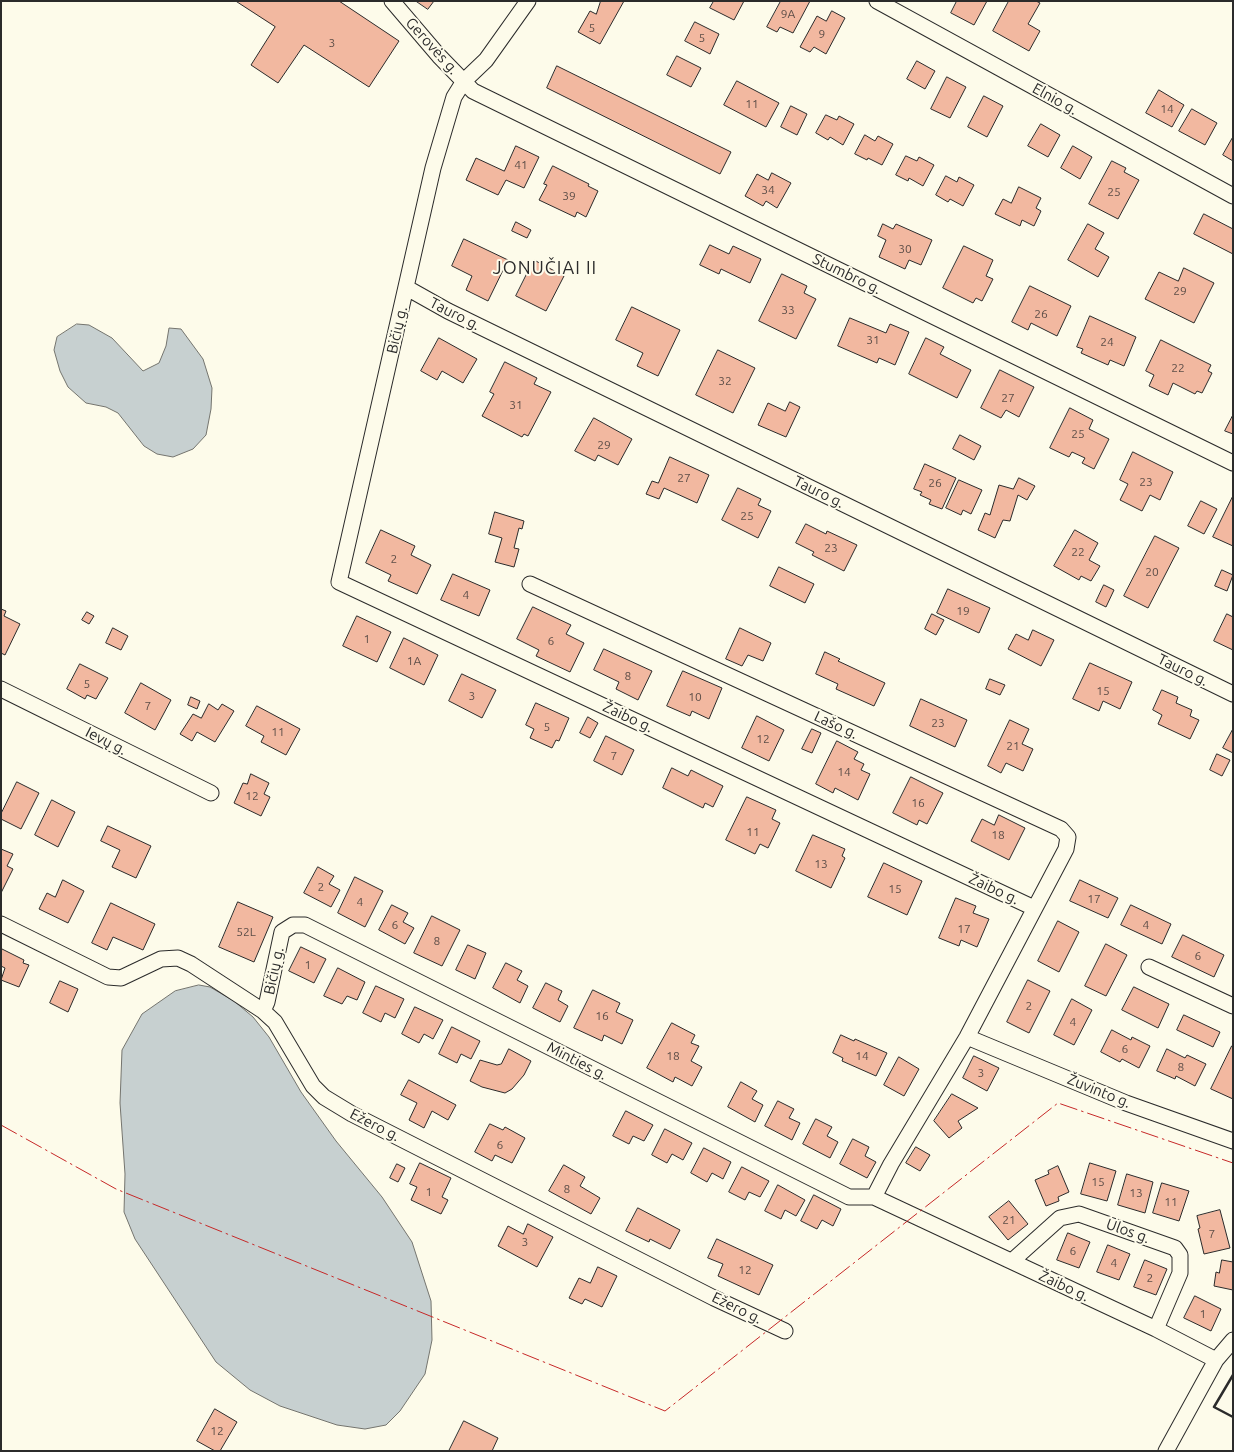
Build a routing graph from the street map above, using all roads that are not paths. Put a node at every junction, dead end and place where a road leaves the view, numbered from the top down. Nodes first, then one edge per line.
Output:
1 (392, 1) edge
2 (528, 1) edge
3 (877, 1) edge
4 (464, 81) junction
5 (1233, 196) edge
6 (407, 288) junction
7 (1233, 463) edge
8 (338, 582) joint
9 (530, 584) dead end
10 (1, 689) edge
11 (1233, 694) edge
12 (210, 793) dead end
13 (1034, 908) junction
14 (1, 924) edge
15 (282, 932) joint
16 (1149, 967) dead end
17 (1233, 1006) edge
18 (263, 1011) junction
19 (966, 1036) junction
20 (1233, 1142) edge
21 (874, 1196) junction
22 (1012, 1262) junction
23 (1156, 1329) junction
24 (785, 1331) dead end
25 (1233, 1340) edge
26 (1216, 1360) junction
27 (1166, 1451) edge

1 - 4 street, Gerovės g.
2 - 4 street, Gerovės g.
3 - 5 street, Elnio g.
4 - 6 street, Bičių g.
4 - 7 street, Stumbro g.
6 - 8 street, Bičių g.
6 - 11 street, Tauro g.
8 - 13 street, Žaibo g.
9 - 13 street, Lašo g.
10 - 12 street, Ievų g.
13 - 19 street, Žaibo g.
14 - 18 street, Ežero g.
15 - 18 street, Bičių g.
15 - 21 street, Minties g.
16 - 17 street
18 - 24 street, Ežero g.
19 - 20 street, Žuvinto g.
19 - 21 street, Žaibo g.
21 - 22 street, Žaibo g.
22 - 23 street, Žaibo g.
22 - 23 street, Ūlos g.
23 - 26 street, Žaibo g.
25 - 26 street
26 - 27 street

